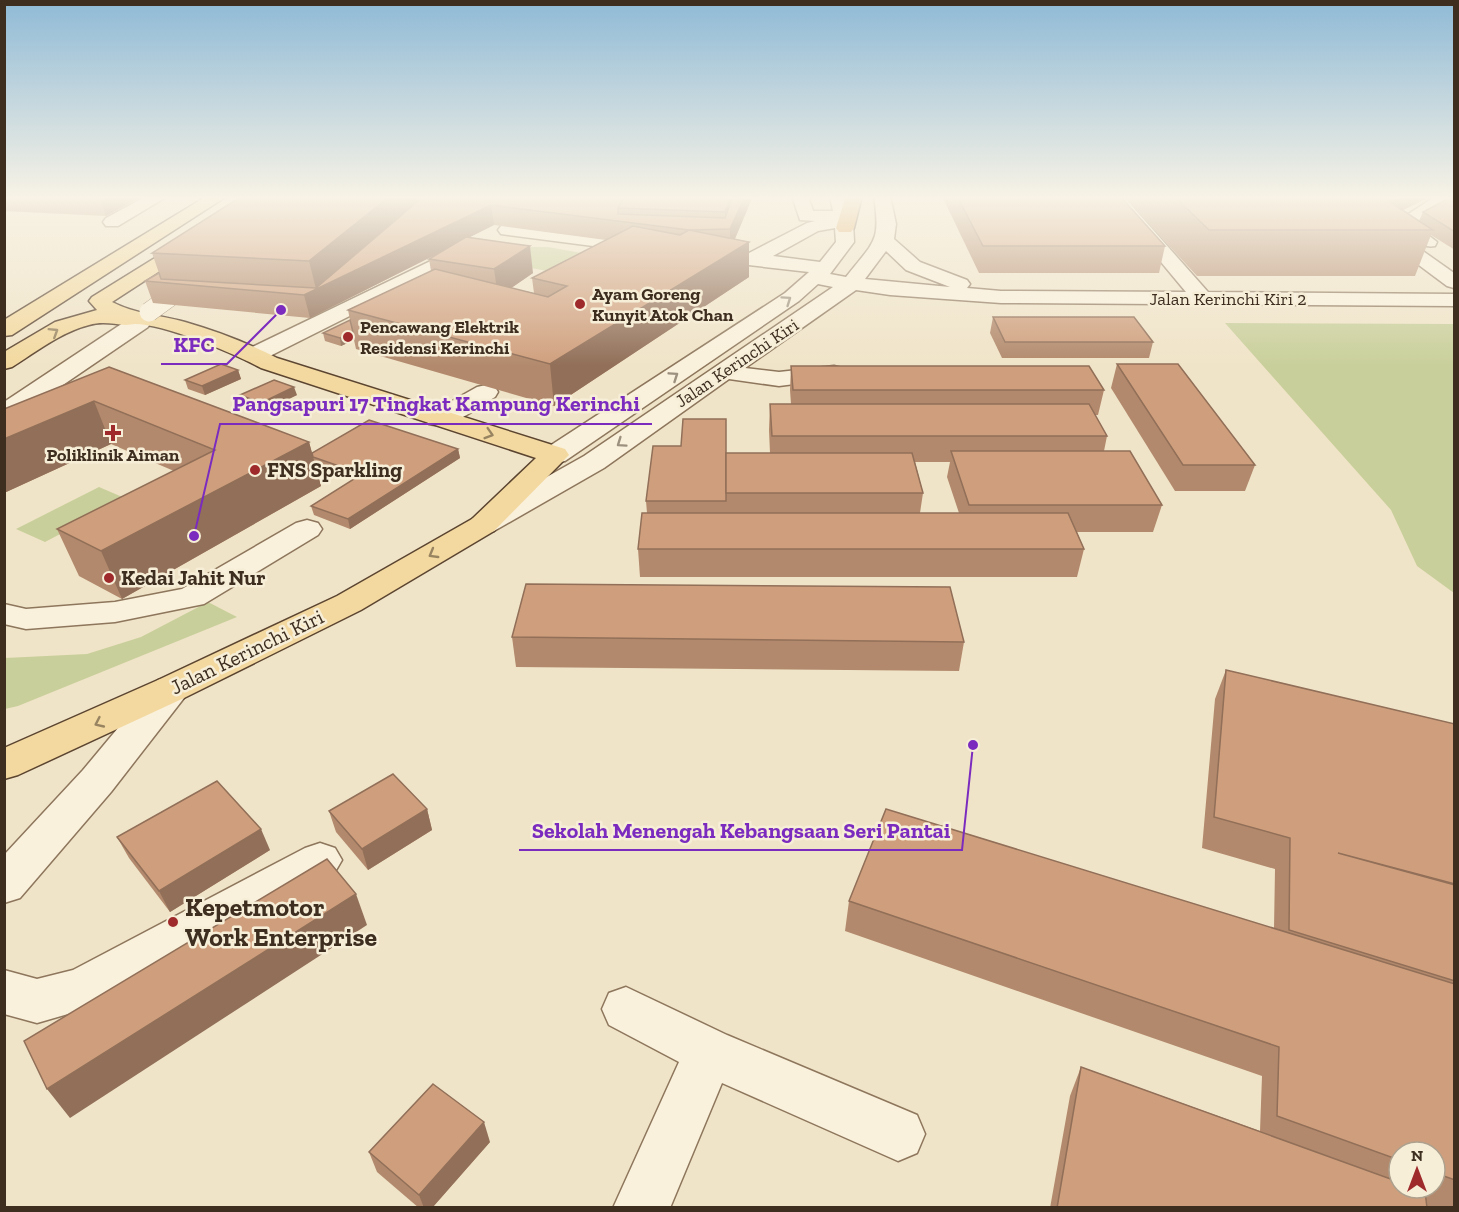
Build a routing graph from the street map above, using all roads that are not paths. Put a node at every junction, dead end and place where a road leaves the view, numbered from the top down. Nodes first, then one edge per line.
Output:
1 (128, 253) edge
2 (177, 253) edge
3 (464, 253) edge
4 (703, 253) edge
5 (773, 253) edge
6 (837, 253) edge
7 (875, 253) edge
8 (899, 253) edge
9 (1172, 253) edge
10 (1414, 253) edge
11 (216, 264) edge
12 (752, 266) junction
13 (823, 270) junction
14 (857, 277) junction
15 (1415, 278) edge
16 (1452, 280) edge
17 (1205, 285) junction
18 (977, 293) junction
19 (1455, 300) edge
20 (808, 314) junction
21 (144, 317) junction
22 (4, 330) edge
23 (262, 359) junction
24 (4, 362) edge
25 (854, 369) edge
26 (724, 371) junction
27 (486, 392) edge
28 (4, 414) edge
29 (438, 419) junction
30 (555, 455) junction
31 (483, 525) junction
32 (307, 529) dead end
33 (4, 614) edge
34 (171, 689) junction
35 (51, 745) junction
36 (4, 757) edge
37 (4, 765) edge
38 (4, 776) edge
39 (4, 789) edge
40 (320, 860) edge
41 (4, 885) edge
42 (4, 992) edge
43 (626, 1009) dead end
44 (710, 1052) junction
45 (898, 1134) dead end
46 (641, 1208) edge

1 - 22 main road
2 - 21 main road
3 - 23 street
4 - 12 street
5 - 12 street
6 - 13 street, Jalan Kerinchi Kiri
7 - 14 street, Jalan Kerinchi Kiri
8 - 18 street
9 - 17 street
10 - 16 street
11 - 21 street, bridge
12 - 13 street
13 - 14 street
30 -> 13 street, Jalan Kerinchi Kiri
14 - 18 street
14 - 20 street, Jalan Kerinchi Kiri
15 - 16 street
17 - 18 street, Jalan Kerinchi Kiri 2
17 - 19 street, Jalan Kerinchi Kiri 2
18 - 20 street
20 - 26 street, Jalan Kerinchi Kiri
21 - 23 main road
21 - 23 main road
24 -> 21 main road
21 - 28 street
23 - 29 main road
25 - 26 street
26 -> 31 street, Jalan Kerinchi Kiri
27 - 29 street
29 -> 30 main road
30 - 31 main road, Jalan Kerinchi Kiri
31 -> 34 main road, Jalan Kerinchi Kiri
32 - 33 street
34 -> 35 main road, Jalan Kerinchi Kiri
34 - 41 street
35 - 36 main road
35 - 37 main road, Jalan Kerinchi Kiri
35 - 38 main road
35 - 39 main road
40 - 42 street
43 - 44 street
44 - 45 street
44 - 46 street

